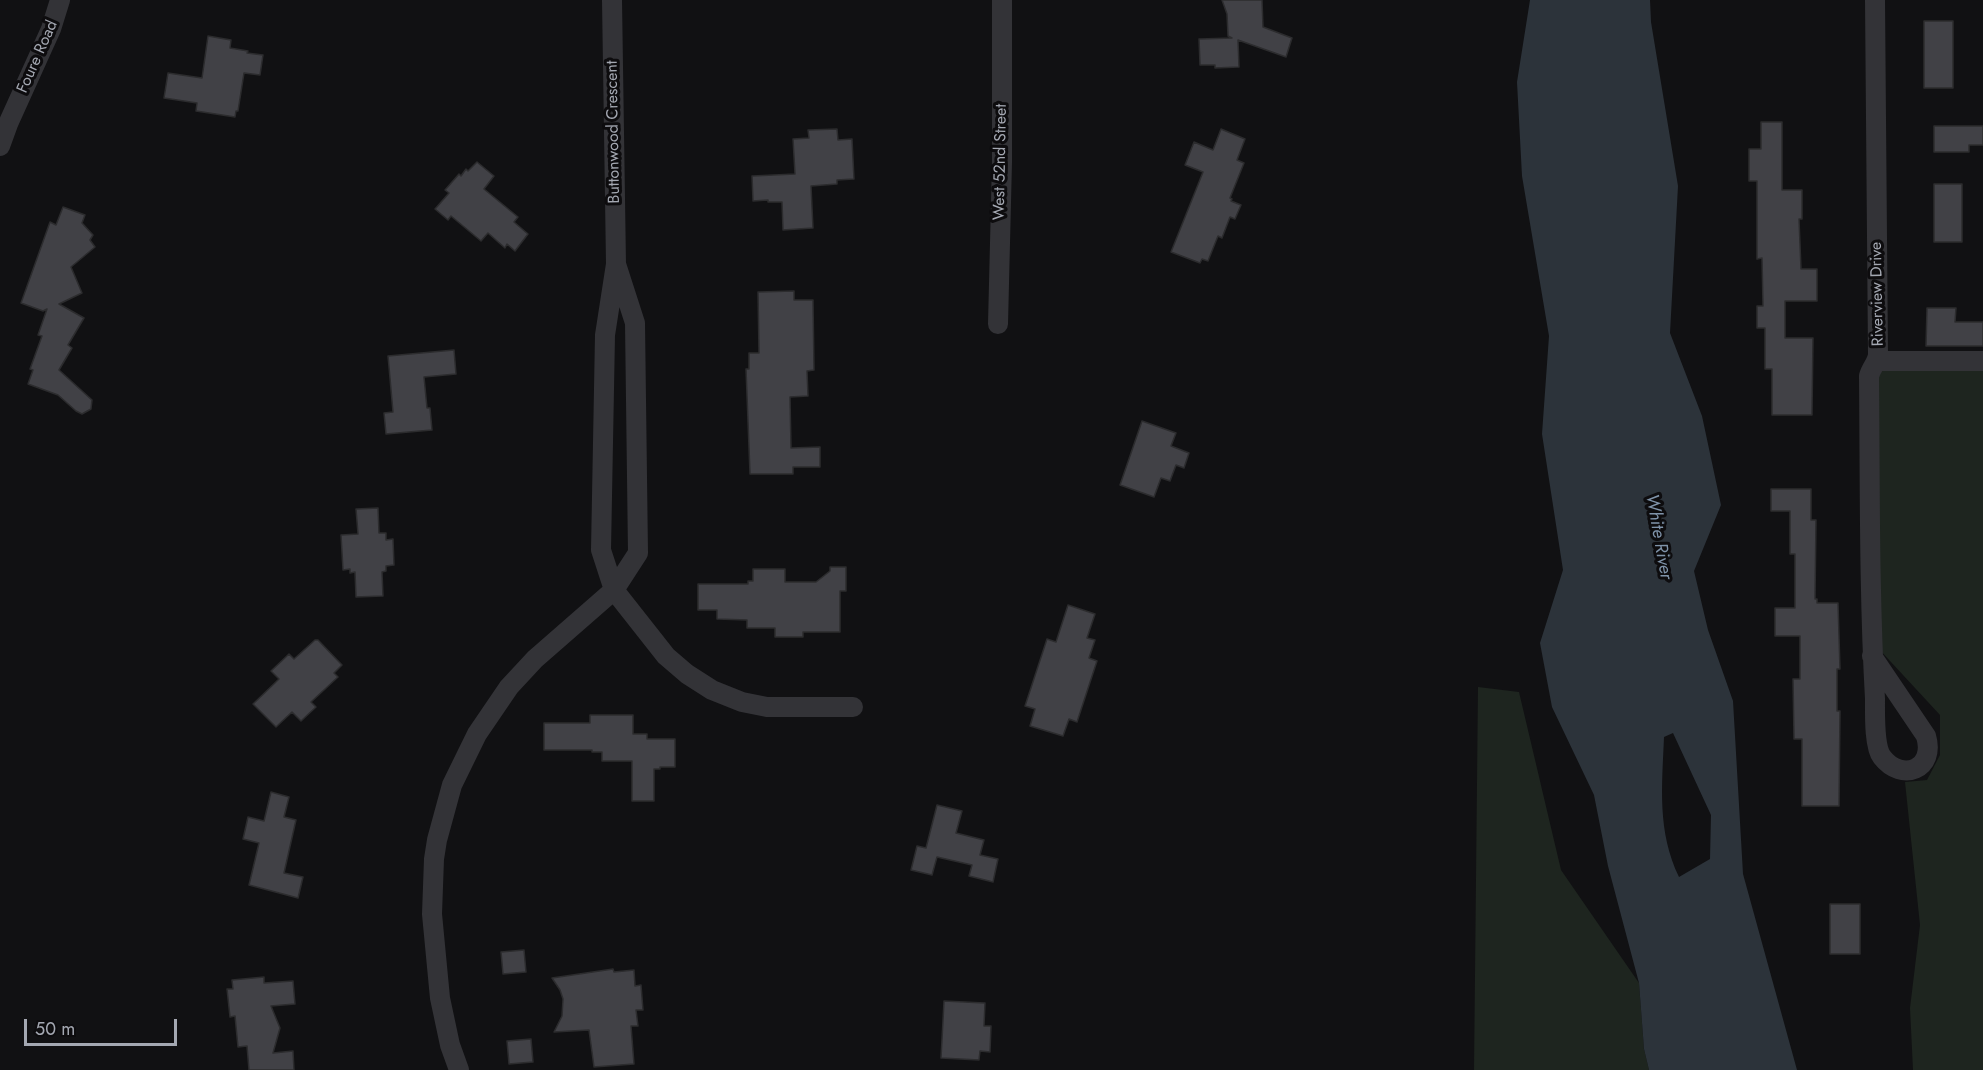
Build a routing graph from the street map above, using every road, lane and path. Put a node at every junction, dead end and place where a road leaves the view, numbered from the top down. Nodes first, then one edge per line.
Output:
1 (60, 0) edge
2 (612, 0) edge
3 (1002, 0) edge
4 (1875, 0) edge
5 (0, 146) edge
6 (616, 264) junction
7 (998, 324) dead end
8 (1878, 361) junction
9 (1983, 362) edge
10 (614, 590) junction
11 (1872, 656) junction
12 (853, 706) dead end
13 (459, 1070) edge

1 - 5 street, Foure Road
2 - 6 street, Buttonwood Crescent
3 - 7 street, West 52nd Street
4 - 8 street, Riverview Drive
6 - 10 street
6 - 10 street
8 - 9 street
8 - 11 street, Riverview Drive
10 - 12 street
10 - 13 street
11 - 11 street, Riverview Drive

